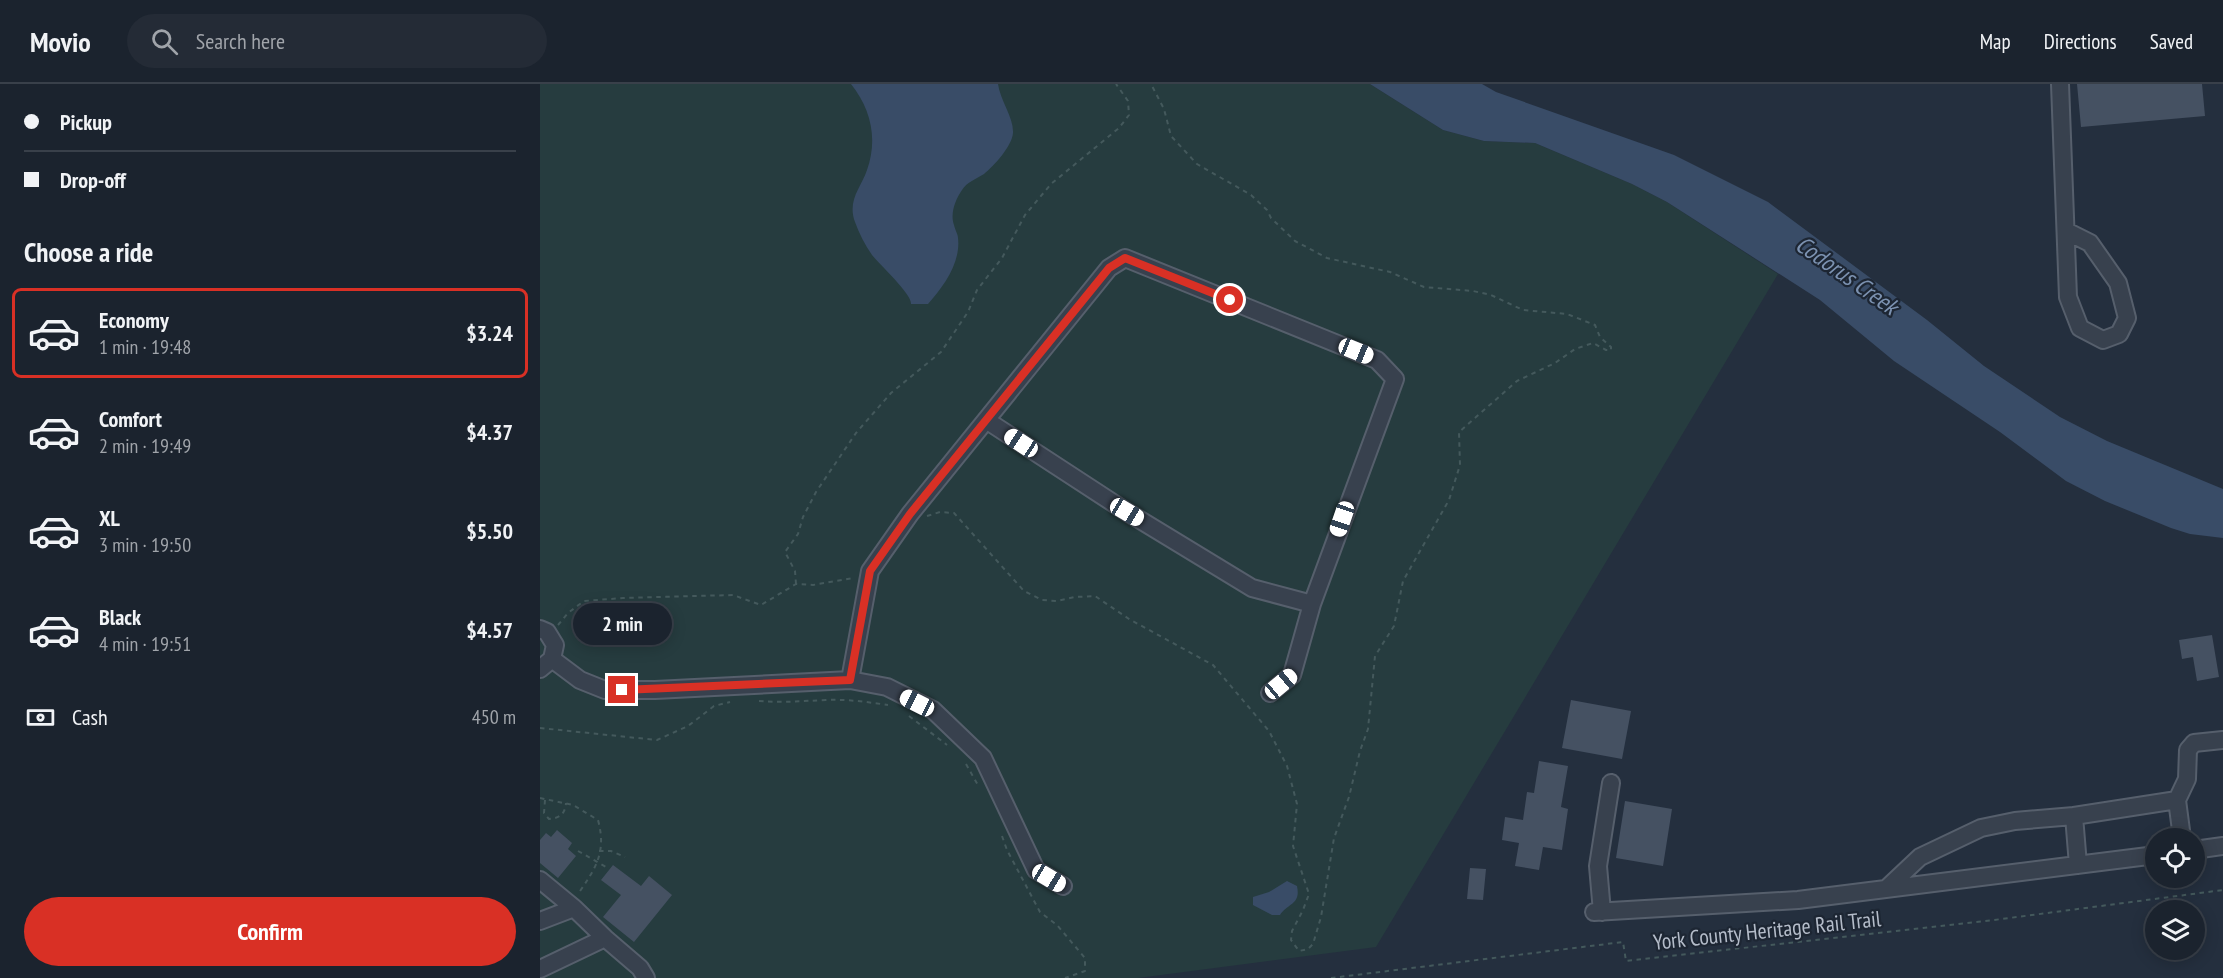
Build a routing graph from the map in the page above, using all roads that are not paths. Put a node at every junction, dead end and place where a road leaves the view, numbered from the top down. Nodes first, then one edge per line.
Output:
1 (2060, 84) edge
2 (2066, 231) junction
3 (986, 420) junction
4 (1312, 604) junction
5 (545, 633) edge
6 (546, 664) edge
7 (850, 680) junction
8 (1270, 693) dead end
9 (2223, 740) edge
10 (1611, 783) dead end
11 (2177, 800) junction
12 (2074, 816) junction
13 (2181, 828) edge
14 (2223, 846) edge
15 (2205, 848) edge
16 (2145, 856) edge
17 (2078, 865) junction
18 (540, 879) edge
19 (1063, 886) dead end
20 (1886, 889) junction
21 (574, 903) junction
22 (540, 921) edge
23 (605, 938) junction
24 (540, 969) edge
25 (646, 978) edge

1 - 2 street
2 - 2 street
3 - 4 street
3 - 4 street
3 - 7 street
4 - 8 street
5 - 6 street
6 - 7 street
7 - 19 street
9 - 11 street
10 - 20 street
11 - 12 street
11 - 13 street
12 - 17 street
12 - 20 street
14 - 15 street
16 - 17 street
17 - 20 street
18 - 21 street
21 - 22 street
21 - 23 street
23 - 24 street
23 - 25 street

